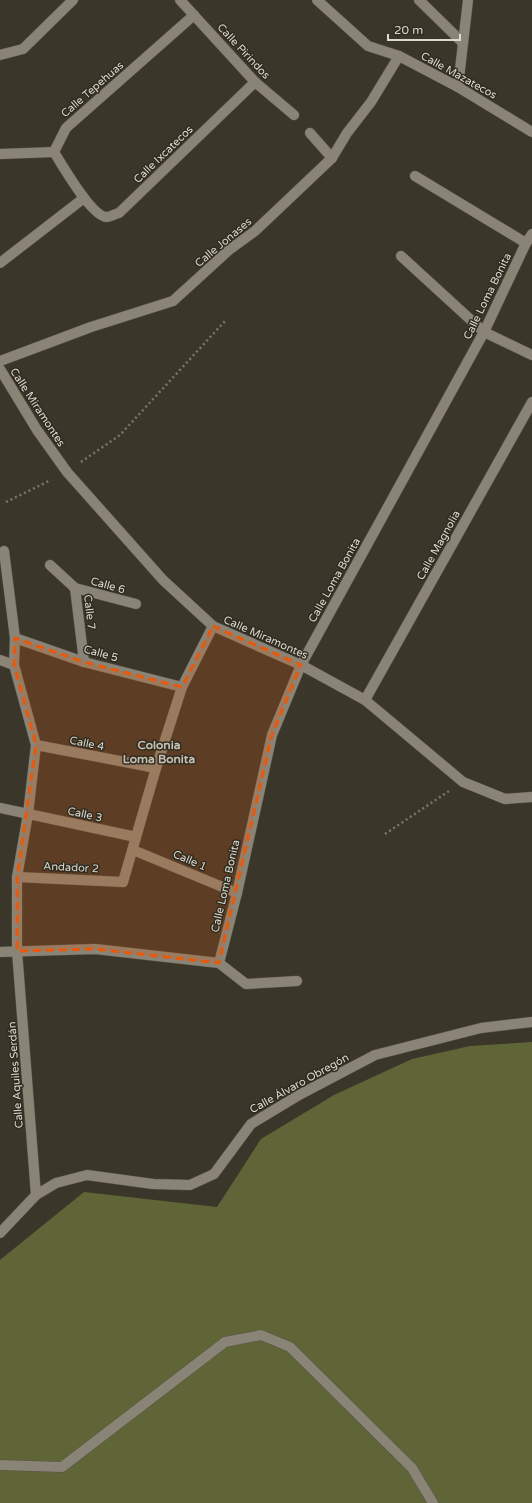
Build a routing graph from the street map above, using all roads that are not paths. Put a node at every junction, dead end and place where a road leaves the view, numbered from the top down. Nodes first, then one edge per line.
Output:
1 (73, 0) edge
2 (180, 0) edge
3 (317, 0) edge
4 (419, 0) edge
5 (468, 0) edge
6 (194, 15) junction
7 (463, 43) junction
8 (0, 55) edge
9 (399, 56) junction
10 (255, 82) junction
11 (458, 87) junction
12 (294, 114) dead end
13 (532, 132) edge
14 (310, 134) dead end
15 (54, 152) junction
16 (0, 154) edge
17 (332, 158) junction
18 (415, 176) dead end
19 (84, 198) junction
20 (532, 234) edge
21 (526, 243) junction
22 (401, 256) dead end
23 (0, 263) edge
24 (484, 332) junction
25 (532, 355) edge
26 (0, 362) edge
27 (0, 369) edge
28 (532, 402) edge
29 (4, 551) dead end
30 (50, 565) dead end
31 (75, 588) junction
32 (136, 604) dead end
33 (213, 626) junction
34 (15, 638) junction
35 (0, 660) edge
36 (84, 662) junction
37 (14, 665) junction
38 (301, 665) junction
39 (182, 687) junction
40 (365, 700) junction
41 (36, 745) junction
42 (156, 768) junction
43 (532, 797) edge
44 (0, 808) edge
45 (28, 814) junction
46 (136, 837) junction
47 (133, 850) junction
48 (17, 876) junction
49 (237, 893) junction
50 (18, 951) junction
51 (0, 952) edge
52 (219, 963) junction
53 (297, 981) dead end
54 (532, 1022) edge
55 (36, 1195) junction
56 (0, 1233) edge
57 (0, 1465) edge
58 (433, 1503) edge

1 - 8 street
2 - 6 street, Calle Pirindos
3 - 9 street, Calle Mazatecos
4 - 7 street
5 - 7 street
6 - 10 street, Calle Pirindos
6 - 15 street, Calle Tepehuas
7 - 11 street
9 - 11 street, Calle Mazatecos
9 - 17 street, Calle Jonases
10 - 12 street, Calle Pirindos
10 - 19 street, Calle Ixcatecos
11 - 13 street, Calle Mazatecos
14 - 17 street
15 - 16 street
15 - 19 street, Calle Ixcatecos
17 - 26 street, Calle Jonases
18 - 21 street
19 - 23 street
20 - 21 street, Calle Loma Bonita
21 - 24 street, Calle Loma Bonita
22 - 24 street
24 - 25 street
24 - 38 street, Calle Loma Bonita
27 - 33 street, Calle Miramontes
28 - 40 street, Calle Magnolia
29 - 34 street, Calle Aquiles Serdán
30 - 31 street
31 - 32 street, Calle 6
31 - 36 street, Calle 7
33 - 38 street, Calle Miramontes
33 - 39 street
34 - 36 street, Calle 5
34 - 37 street, Calle Aquiles Serdán
35 - 37 street
36 - 39 street, Calle 5
37 - 41 street, Calle Aquiles Serdán
38 - 40 street, Calle Miramontes
38 - 49 street, Calle Loma Bonita
39 - 42 street
40 - 43 street, Calle Miramontes
41 - 42 street, Calle 4
41 - 45 street, Calle Aquiles Serdán
42 - 46 street
44 - 45 street, Calle 3
45 - 46 street, Calle 3
45 - 48 street, Calle Aquiles Serdán
46 - 47 street
47 - 48 street, Andador 2
47 - 49 street, Calle 1
48 - 50 street, Calle Aquiles Serdán
49 - 52 street, Calle Loma Bonita
50 - 51 street
50 - 52 street
50 - 55 street, Calle Aquiles Serdán
52 - 53 street
54 - 55 street, Calle Álvaro Obregón
55 - 56 street, Calle Álvaro Obregón
57 - 58 street

